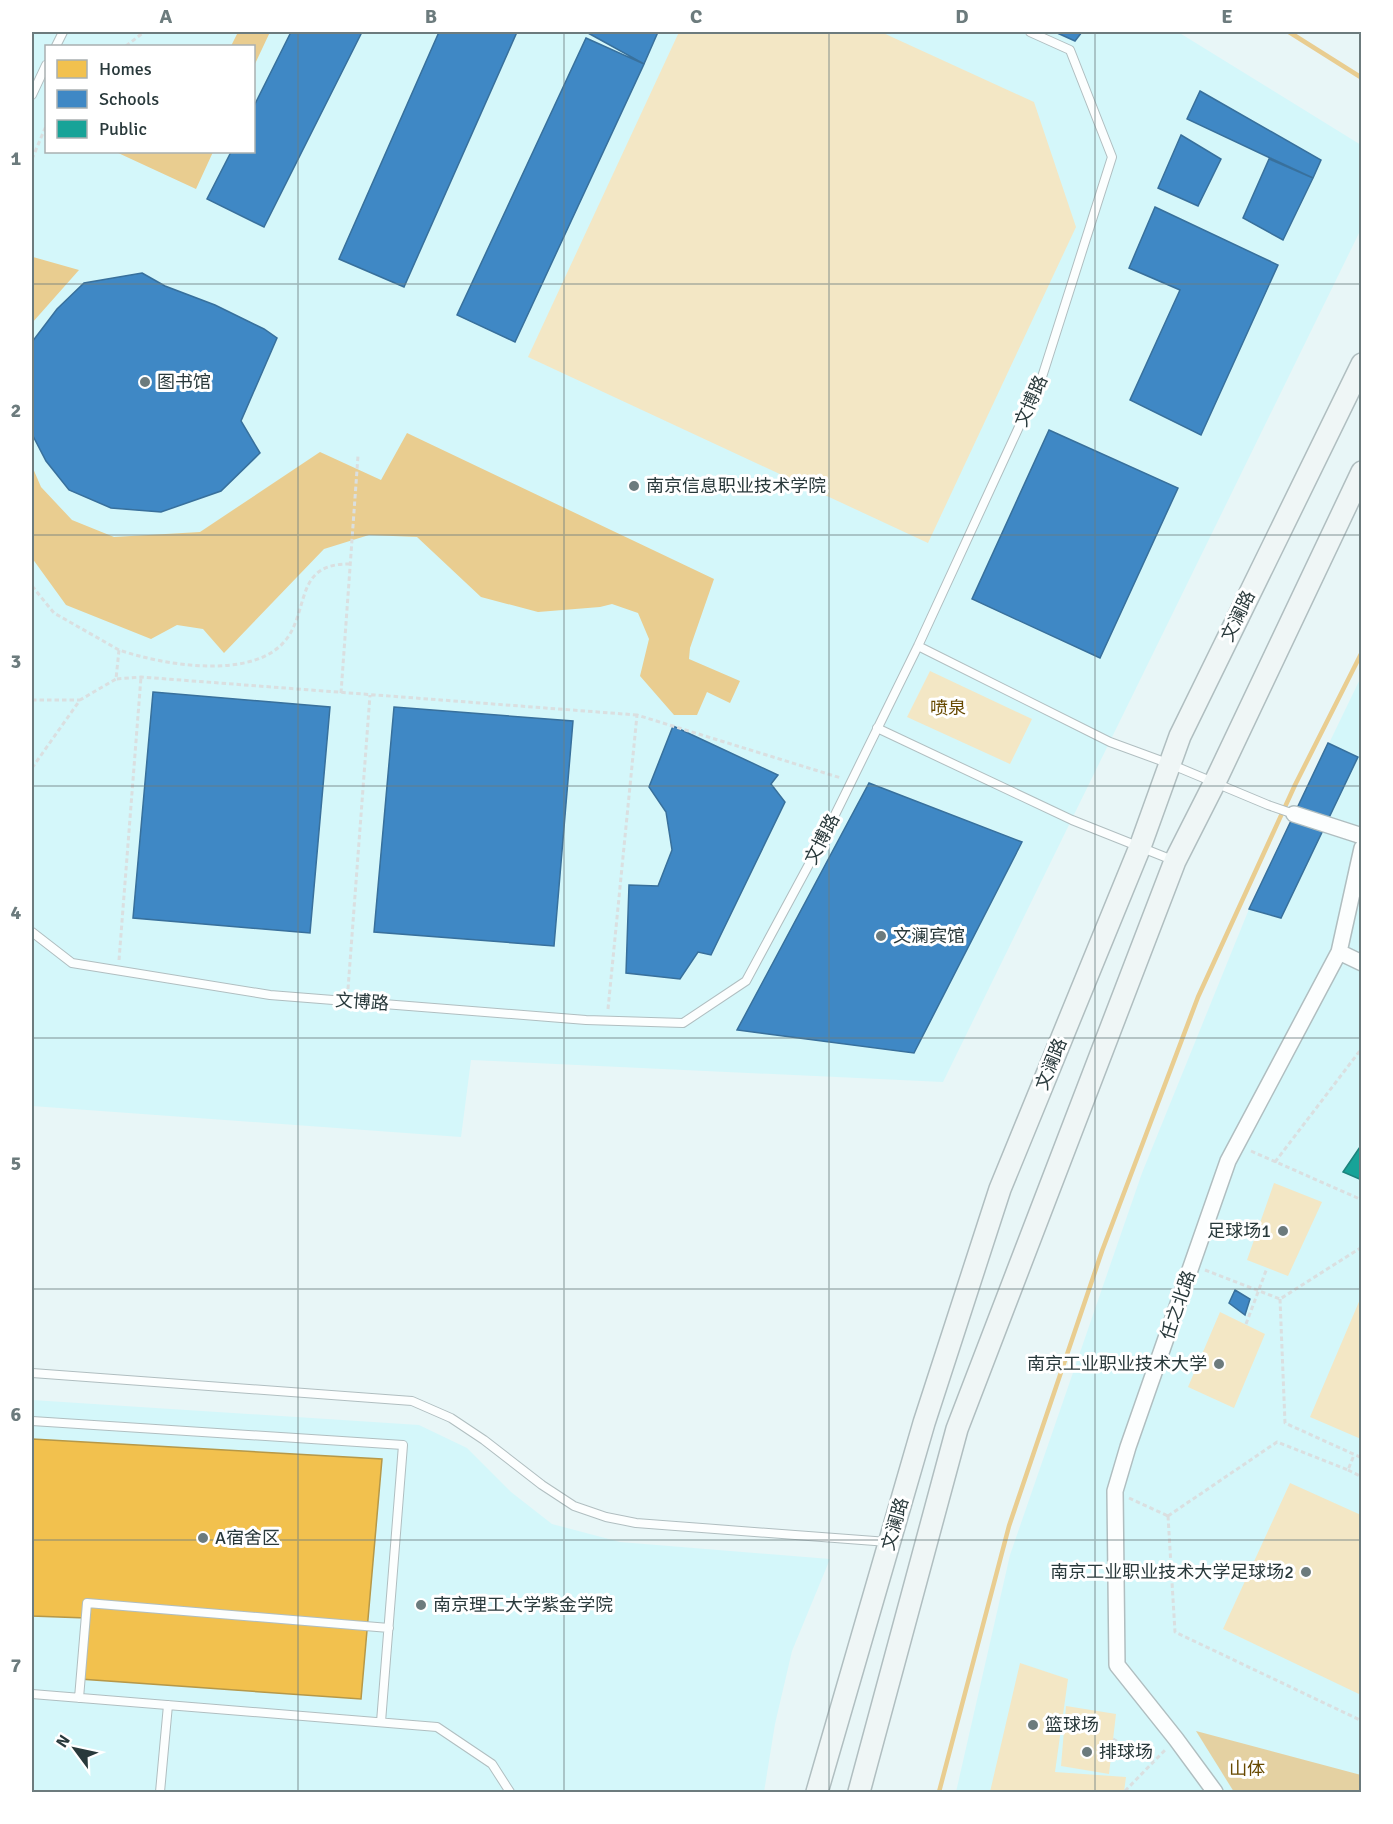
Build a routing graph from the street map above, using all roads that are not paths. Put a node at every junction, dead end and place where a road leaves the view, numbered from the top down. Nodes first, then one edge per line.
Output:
1 (1030, 32) edge
2 (45, 68) edge
3 (32, 94) edge
4 (1362, 364) edge
5 (1362, 472) edge
6 (918, 646) junction
7 (878, 728) junction
8 (1170, 764) junction
9 (1215, 782) junction
10 (1294, 814) joint
11 (1362, 836) edge
12 (1140, 847) junction
13 (1362, 848) edge
14 (1175, 861) junction
15 (32, 932) edge
16 (1340, 952) junction
17 (1362, 963) edge
18 (32, 1373) edge
19 (32, 1421) edge
20 (890, 1542) junction
21 (389, 1628) junction
22 (32, 1694) edge
23 (79, 1698) junction
24 (168, 1705) junction
25 (381, 1722) junction
26 (160, 1792) edge
27 (510, 1792) edge
28 (817, 1792) edge
29 (859, 1792) edge
30 (1215, 1792) edge

1 - 6 lane, 文博路
2 - 3 lane
4 - 8 main road, 文澜路
5 - 9 main road, 文澜路
6 - 7 lane, 文博路
6 - 8 lane
7 - 12 lane
7 - 15 lane, 文博路
8 - 9 lane
8 - 12 main road, 文澜路
9 - 10 lane
9 - 14 main road, 文澜路
10 - 11 street
12 - 14 lane
12 - 20 main road, 文澜路
13 - 16 street, 任之北路
14 - 29 main road, 文澜路
16 - 17 street
16 - 30 street, 任之北路
18 - 20 lane
19 - 21 lane
20 - 28 main road, 文澜路
21 - 23 lane
21 - 25 lane
22 - 23 lane
23 - 24 lane
24 - 25 lane
24 - 26 lane
25 - 27 lane

